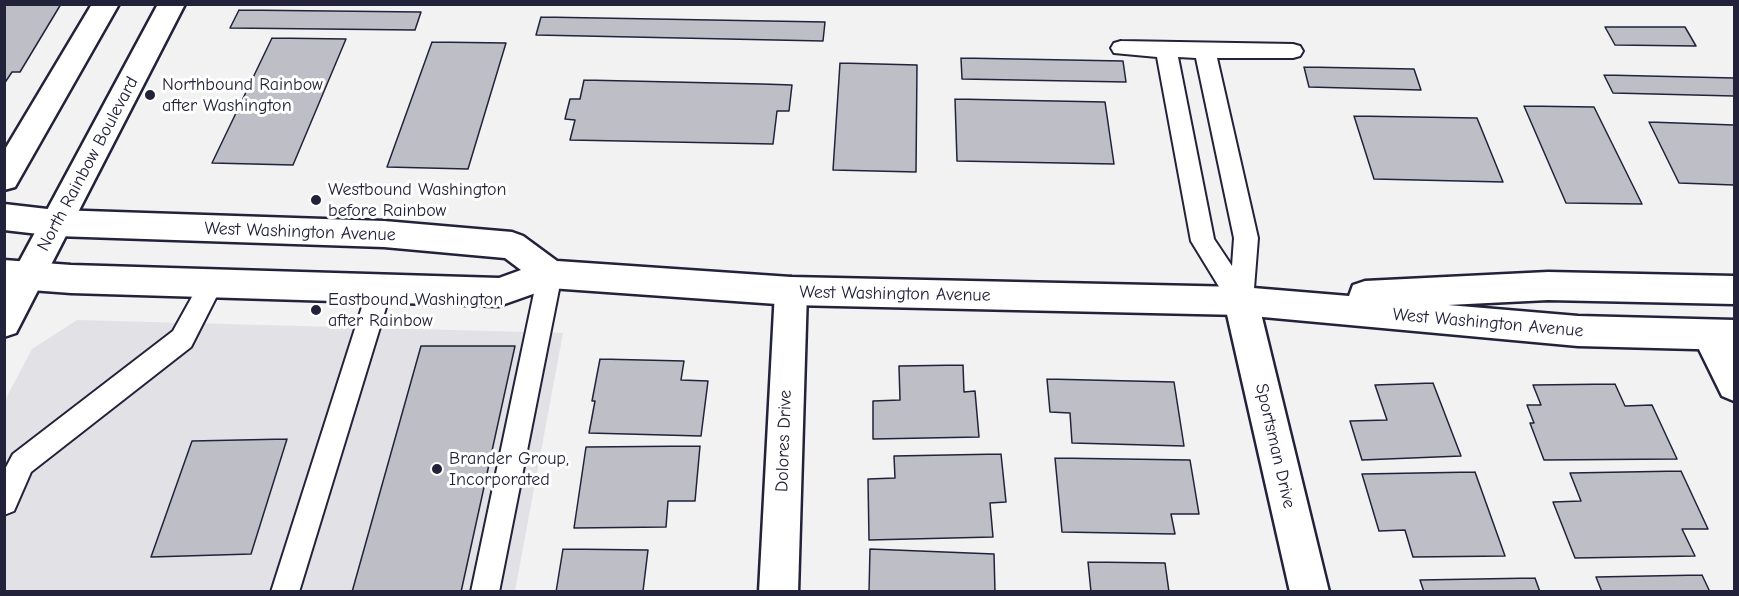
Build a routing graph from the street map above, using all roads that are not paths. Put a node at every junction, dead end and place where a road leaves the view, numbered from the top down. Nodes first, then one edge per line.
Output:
1 (106, 4) edge
2 (172, 4) edge
3 (1121, 48) dead end
4 (1166, 50) junction
5 (1205, 51) junction
6 (1293, 51) dead end
7 (4, 178) edge
8 (4, 218) edge
9 (56, 224) junction
10 (550, 274) junction
11 (16, 276) edge
12 (211, 284) junction
13 (380, 288) junction
14 (1734, 290) edge
15 (791, 291) junction
16 (1241, 301) junction
17 (4, 323) edge
18 (1722, 335) edge
19 (1734, 385) edge
20 (13, 463) edge
21 (4, 502) edge
22 (285, 591) edge
23 (485, 591) edge
24 (778, 591) edge
25 (1310, 591) edge

1 - 7 main road
2 - 9 main road, North Rainbow Boulevard
3 - 4 lane
4 - 5 lane
4 - 16 lane
5 - 6 lane
5 - 16 lane
8 - 9 main road, West Washington Avenue
9 - 10 main road, West Washington Avenue
9 - 11 main road, North Rainbow Boulevard
10 - 13 main road, West Washington Avenue
10 - 15 main road, West Washington Avenue
10 - 23 lane
11 - 12 main road, West Washington Avenue
11 - 17 main road, North Rainbow Boulevard
12 - 13 main road, West Washington Avenue
12 - 20 lane
13 - 22 lane
14 - 16 main road, West Washington Avenue
15 - 16 main road, West Washington Avenue
15 - 24 main road, Dolores Drive
16 - 18 main road, West Washington Avenue
16 - 25 main road, Sportsman Drive
18 - 19 main road
20 - 21 lane

